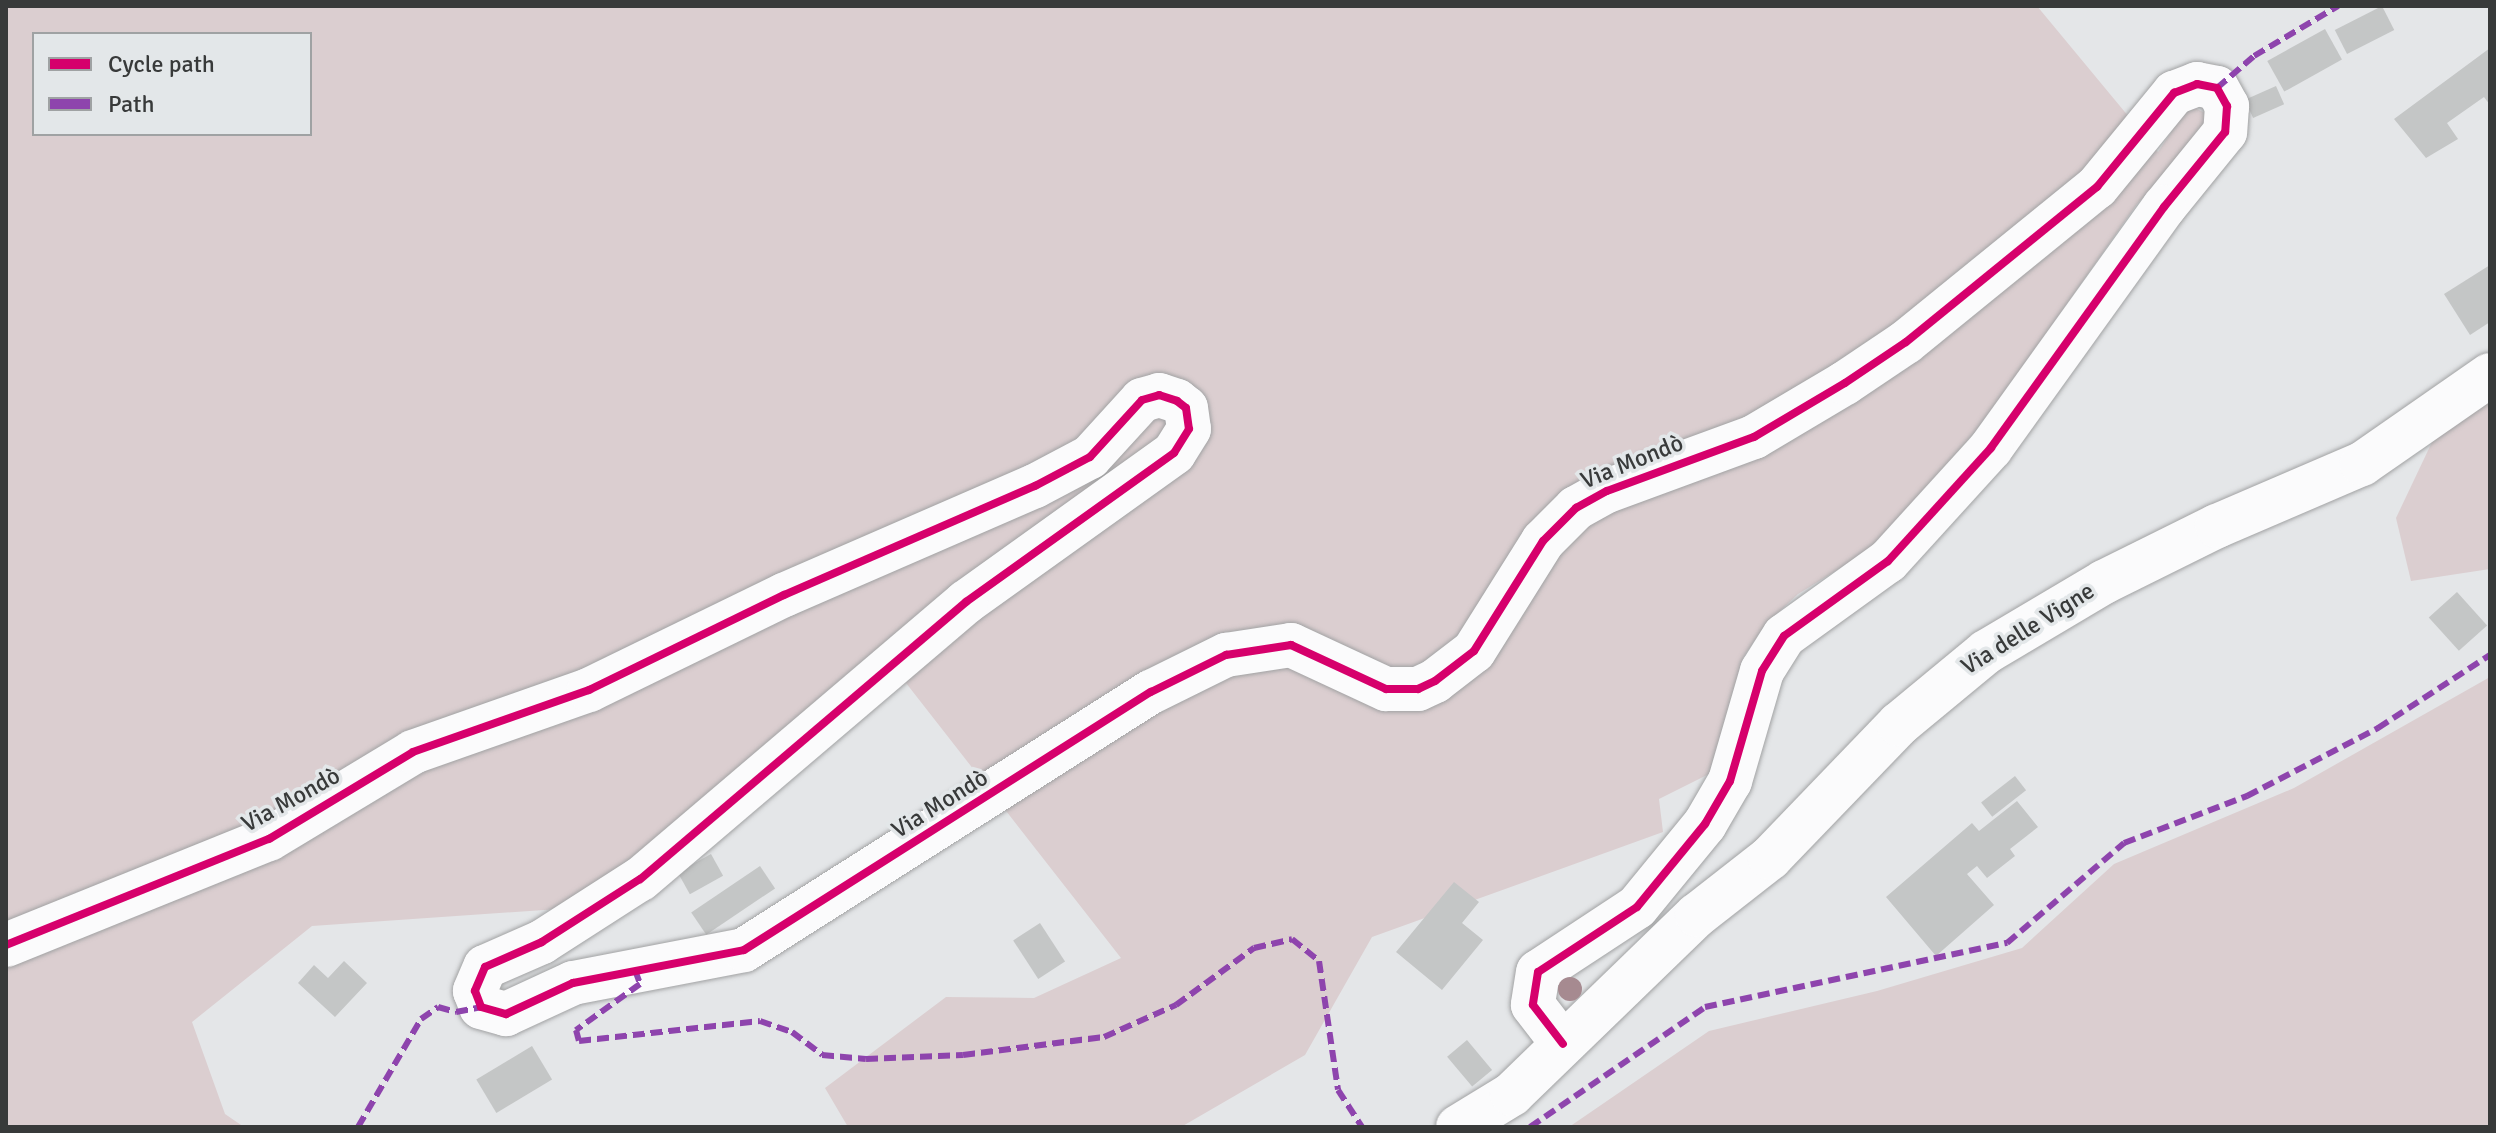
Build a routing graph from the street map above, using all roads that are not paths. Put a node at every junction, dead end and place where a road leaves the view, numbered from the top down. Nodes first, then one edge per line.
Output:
1 (2490, 375) edge
2 (6, 945) edge
3 (1563, 1044) junction
4 (1458, 1127) edge

1 - 3 street, Via delle Vigne
2 - 3 street, Via Mondò
3 - 4 street, Via delle Vigne

